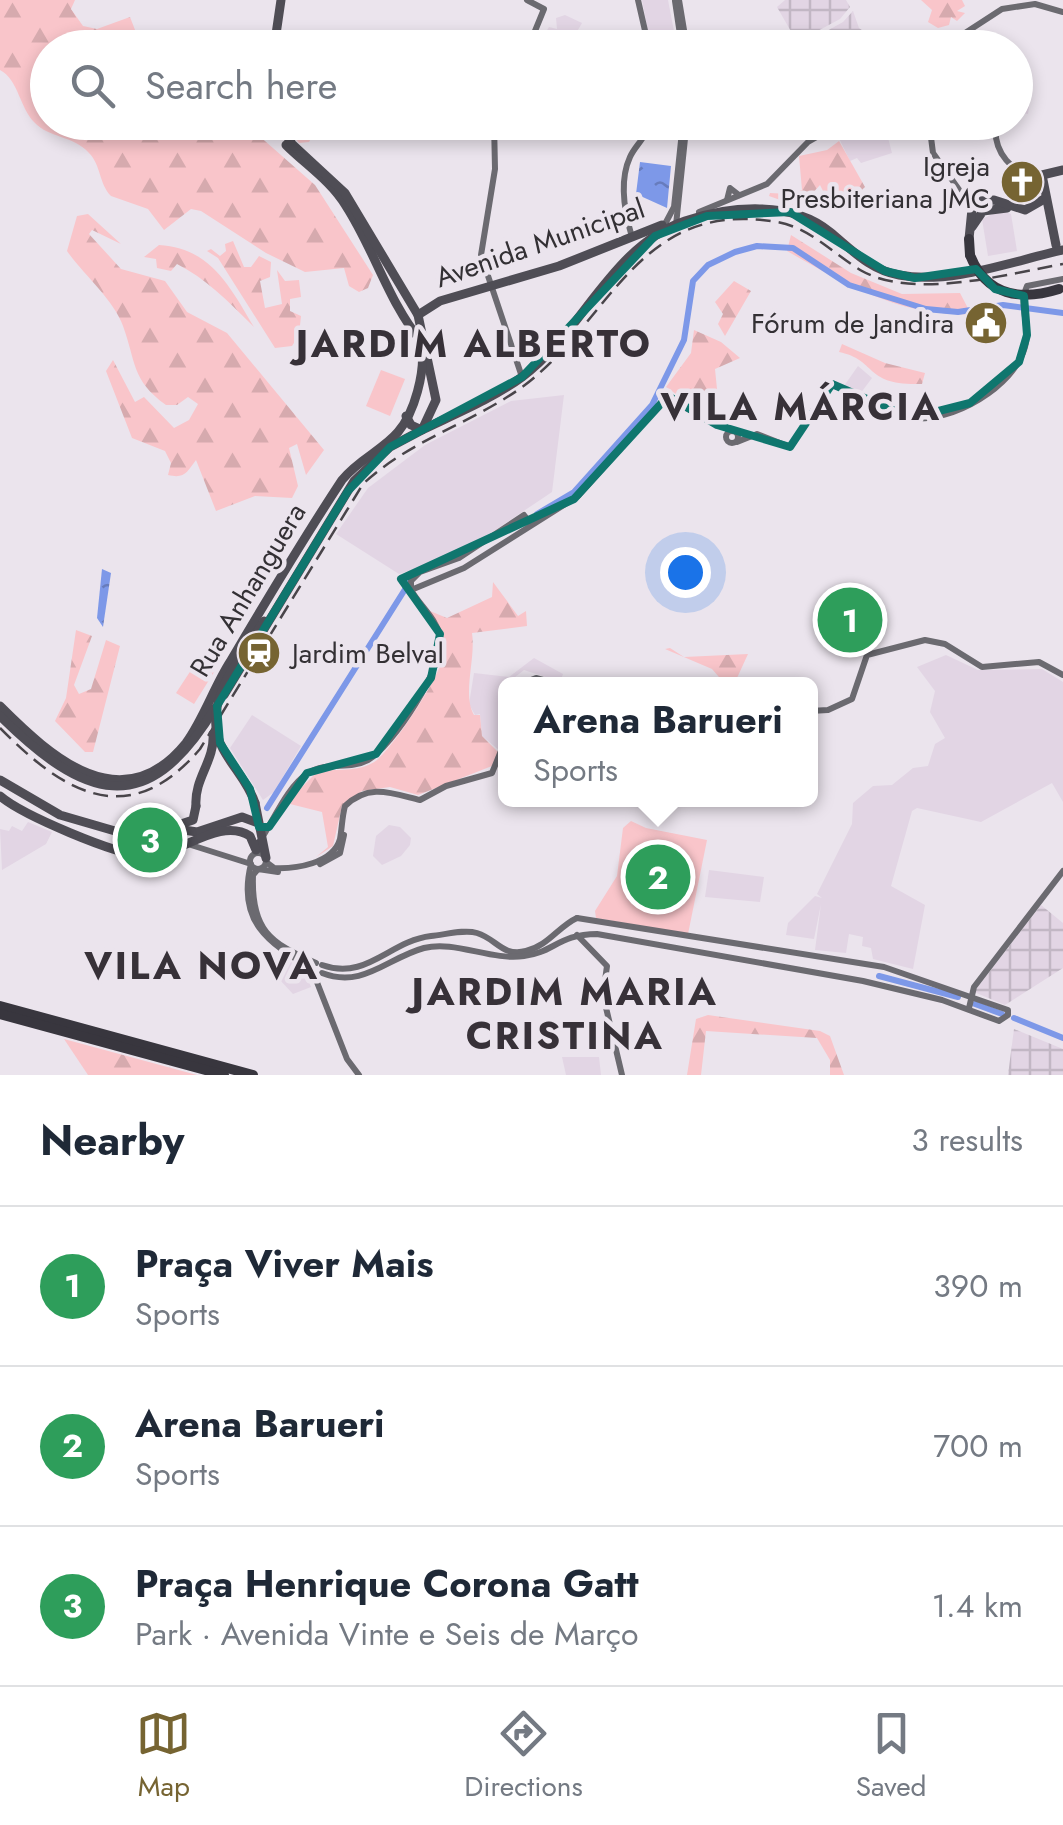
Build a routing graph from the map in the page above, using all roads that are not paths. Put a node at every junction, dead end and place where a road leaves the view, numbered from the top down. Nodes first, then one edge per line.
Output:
1 (284, 0) edge
2 (528, 0) edge
3 (638, 0) edge
4 (677, 0) edge
5 (1063, 12) edge
6 (280, 30) edge
7 (536, 30) edge
8 (645, 30) edge
9 (682, 30) edge
10 (970, 30) edge
11 (287, 140) edge
12 (495, 140) edge
13 (644, 140) edge
14 (683, 140) edge
15 (684, 140) edge
16 (811, 140) edge
17 (932, 140) edge
18 (995, 140) edge
19 (289, 144) junction
20 (1063, 170) edge
21 (1042, 175) junction
22 (1046, 198) junction
23 (733, 202) junction
24 (764, 206) junction
25 (978, 209) junction
26 (790, 212) junction
27 (1048, 212) junction
28 (680, 217) junction
29 (820, 218) junction
30 (662, 227) junction
31 (632, 238) junction
32 (969, 239) joint
33 (1058, 246) edge
34 (491, 285) junction
35 (1062, 285) edge
36 (418, 315) junction
37 (421, 342) junction
38 (522, 376) junction
39 (434, 387) junction
40 (416, 388) junction
41 (406, 416) junction
42 (422, 430) junction
43 (531, 524) junction
44 (306, 560) junction
45 (286, 573) junction
46 (412, 590) junction
47 (261, 622) junction
48 (1063, 675) edge
49 (209, 697) junction
50 (0, 706) edge
51 (215, 709) junction
52 (818, 710) edge
53 (0, 716) edge
54 (498, 758) edge
55 (0, 780) edge
56 (398, 793) junction
57 (0, 796) edge
58 (60, 815) junction
59 (162, 826) junction
60 (262, 826) junction
61 (60, 828) junction
62 (139, 828) junction
63 (258, 841) junction
64 (184, 845) junction
65 (160, 854) junction
66 (144, 856) junction
67 (266, 860) junction
68 (253, 864) junction
69 (1063, 871) edge
70 (577, 918) junction
71 (594, 921) junction
72 (454, 934) junction
73 (576, 934) junction
74 (592, 934) junction
75 (678, 935) junction
76 (588, 945) junction
77 (668, 945) junction
78 (495, 946) junction
79 (454, 950) junction
80 (488, 954) junction
81 (382, 958) junction
82 (866, 966) junction
83 (387, 967) junction
84 (884, 967) junction
85 (317, 969) junction
86 (853, 980) junction
87 (863, 981) junction
88 (879, 985) junction
89 (969, 994) junction
90 (0, 1006) edge
91 (970, 1009) junction
92 (0, 1014) edge
93 (224, 1075) edge
94 (253, 1075) edge
95 (360, 1075) edge
96 (622, 1075) edge

1 - 6 main road
2 - 7 main road
3 - 8 main road
4 - 9 main road
5 - 10 main road
11 - 19 main road
12 - 34 main road
13 - 31 main road
14 - 30 main road
15 - 28 main road
16 - 23 main road
17 - 25 main road
18 - 21 main road
19 - 36 main road
19 - 37 main road
20 - 21 main road
21 - 22 main road
22 - 25 main road
22 - 27 main road
23 - 24 main road
23 - 28 main road
23 - 28 main road
24 - 26 main road
24 - 29 main road
25 - 27 main road
25 - 32 main road
26 - 29 main road
26 - 33 main road
27 - 33 main road
28 - 30 main road
29 - 33 main road
30 - 31 main road, Avenida Municipal
30 - 38 main road
31 - 34 main road, Avenida Municipal
32 - 35 highway, bridge
34 - 36 main road, Avenida Municipal
34 - 38 main road
35 - 43 main road
36 - 37 main road, Rua Anhanguera
36 - 39 main road
37 - 40 main road, Rua Anhanguera
38 - 42 main road
39 - 40 main road
39 - 42 main road
40 - 41 main road, Rua Anhanguera
41 - 42 main road
41 - 45 main road, Rua Anhanguera
42 - 44 main road
43 - 46 main road
43 - 46 main road
44 - 47 main road
44 - 51 main road
45 - 47 main road
45 - 49 main road, Rua Anhanguera
46 - 60 main road
47 - 59 main road, bridge
47 - 60 main road, bridge
48 - 52 main road
49 - 50 main road, Rua Anhanguera
49 - 51 main road
51 - 53 main road
54 - 56 main road
55 - 58 main road
56 - 67 main road
56 - 68 main road
57 - 61 main road
58 - 61 main road
58 - 62 main road
59 - 60 main road
59 - 62 main road
59 - 65 main road
60 - 63 main road
61 - 66 main road
62 - 66 main road
63 - 64 main road
63 - 67 main road
63 - 68 main road
64 - 65 main road
64 - 68 main road
65 - 66 main road
67 - 68 main road
67 - 68 main road
68 - 85 main road
69 - 89 main road
70 - 71 main road
70 - 73 main road
70 - 78 main road
71 - 74 main road
71 - 75 main road
72 - 78 main road
72 - 79 main road
72 - 81 main road
73 - 74 main road
73 - 76 main road
73 - 80 main road
74 - 76 main road
74 - 77 main road
75 - 77 main road
75 - 82 main road
76 - 96 main road
77 - 86 main road
78 - 80 main road
79 - 80 main road
79 - 83 main road
81 - 83 main road
81 - 85 main road
82 - 84 main road
82 - 86 main road
82 - 87 main road
83 - 85 main road
84 - 88 main road
84 - 89 main road
85 - 95 main road
86 - 87 main road
87 - 88 main road
88 - 91 main road
89 - 91 main road
89 - 91 main road
90 - 94 highway
92 - 93 highway

